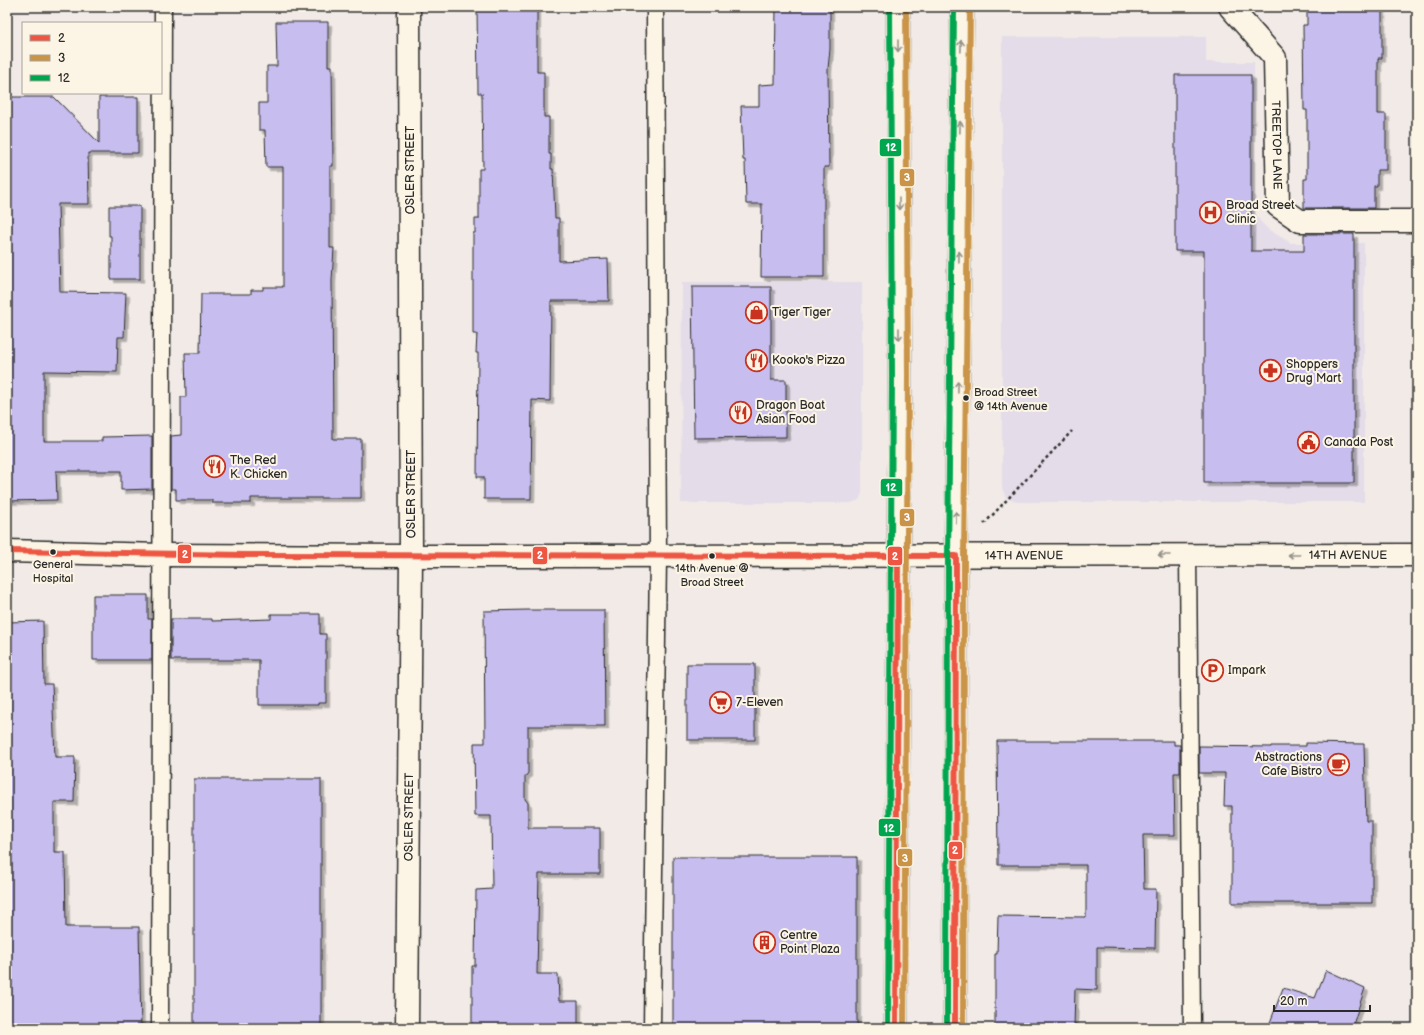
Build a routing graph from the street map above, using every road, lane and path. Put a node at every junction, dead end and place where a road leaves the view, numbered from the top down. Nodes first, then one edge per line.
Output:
1 (163, 7) edge
2 (409, 7) edge
3 (655, 7) edge
4 (898, 7) edge
5 (962, 7) edge
6 (1230, 7) edge
7 (1417, 221) edge
8 (1072, 431) dead end
9 (7, 551) edge
10 (161, 555) junction
11 (898, 555) junction
12 (1188, 555) junction
13 (1417, 555) edge
14 (411, 556) junction
15 (658, 556) junction
16 (956, 556) junction
17 (160, 1028) edge
18 (407, 1028) edge
19 (652, 1028) edge
20 (896, 1028) edge
21 (956, 1028) edge
22 (1192, 1028) edge

1 - 10 lane
2 - 14 street, OSLER STREET
3 - 15 lane
4 -> 11 street
16 -> 5 street
6 - 7 street, TREETOP LANE
8 - 16 path
9 - 10 street, 14TH AVENUE
10 - 14 street, 14TH AVENUE
10 - 17 lane
11 - 15 street, 14TH AVENUE
11 - 16 street, 14TH AVENUE
11 - 20 street
13 -> 12 street, 14TH AVENUE
12 -> 16 street, 14TH AVENUE
12 - 22 lane
14 - 15 street, 14TH AVENUE
14 - 18 street, OSLER STREET
15 - 19 lane
16 - 21 street

